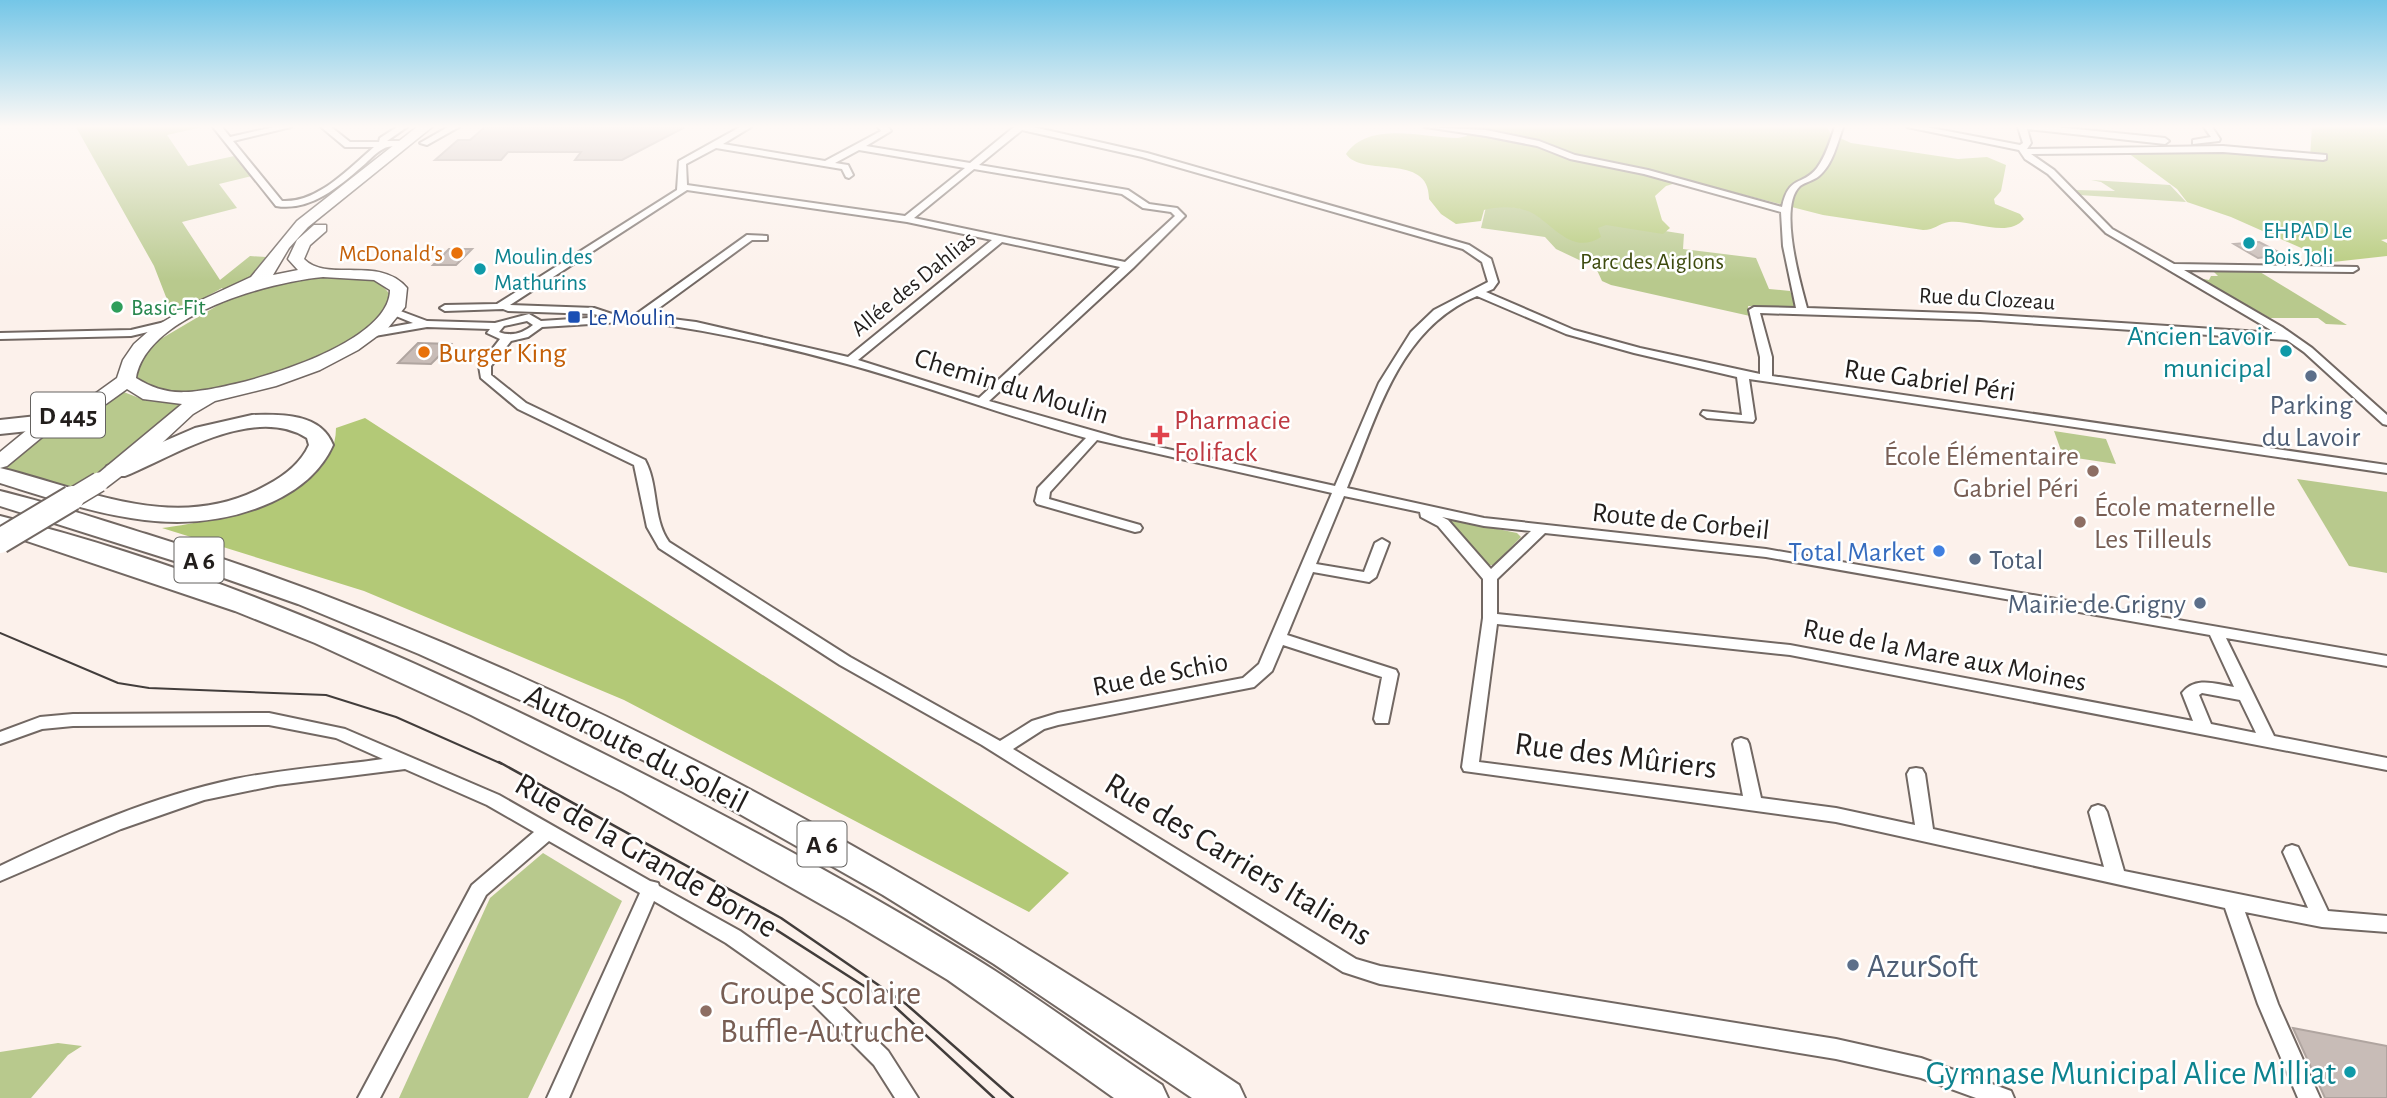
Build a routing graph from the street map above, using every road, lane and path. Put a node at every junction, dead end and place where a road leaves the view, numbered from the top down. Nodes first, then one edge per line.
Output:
1 (258, 178) edge
2 (338, 178) edge
3 (366, 178) edge
4 (372, 178) edge
5 (372, 178) edge
6 (683, 178) edge
7 (956, 178) edge
8 (1043, 178) edge
9 (1225, 178) edge
10 (1668, 178) edge
11 (1811, 178) edge
12 (2058, 178) edge
13 (683, 187) junction
14 (1787, 211) junction
15 (907, 219) junction
16 (764, 238) dead end
17 (1001, 238) junction
18 (295, 241) junction
19 (1129, 266) junction
20 (2172, 267) junction
21 (2353, 269) dead end
22 (323, 272) junction
23 (241, 289) junction
24 (1478, 292) junction
25 (445, 308) dead end
26 (503, 308) junction
27 (1802, 310) junction
28 (395, 312) junction
29 (638, 318) junction
30 (612, 320) junction
31 (173, 323) junction
32 (427, 324) junction
33 (539, 324) junction
34 (496, 326) junction
35 (369, 334) junction
36 (0, 336) edge
37 (55, 336) junction
38 (2289, 337) junction
39 (507, 338) junction
40 (139, 350) junction
41 (850, 361) junction
42 (1743, 375) junction
43 (1766, 379) junction
44 (126, 380) junction
45 (212, 396) junction
46 (980, 402) junction
47 (70, 414) junction
48 (1707, 414) dead end
49 (2387, 421) edge
50 (0, 427) edge
51 (1094, 436) junction
52 (6, 457) edge
53 (2387, 469) edge
54 (0, 475) edge
55 (108, 476) junction
56 (1342, 491) junction
57 (0, 498) edge
58 (1417, 508) junction
59 (0, 524) edge
60 (1135, 528) dead end
61 (1539, 531) junction
62 (0, 541) edge
63 (1382, 542) dead end
64 (1310, 567) junction
65 (1490, 578) junction
66 (1490, 618) junction
67 (2215, 630) junction
68 (1279, 638) junction
69 (2387, 661) edge
70 (2246, 695) junction
71 (1382, 719) dead end
72 (2205, 730) junction
73 (0, 738) edge
74 (2268, 741) junction
75 (1741, 744) dead end
76 (1000, 749) junction
77 (409, 762) junction
78 (2387, 764) edge
79 (1916, 774) dead end
80 (1753, 804) junction
81 (2098, 812) dead end
82 (550, 830) junction
83 (1925, 836) junction
84 (2292, 852) dead end
85 (0, 874) edge
86 (2116, 876) junction
87 (651, 888) junction
88 (2232, 902) junction
89 (2322, 919) junction
90 (2387, 924) edge
91 (369, 1098) edge
92 (558, 1098) edge
93 (907, 1098) edge
94 (1148, 1098) edge
95 (1225, 1098) edge
96 (2003, 1098) edge
97 (2309, 1098) edge

1 - 2 street
3 - 18 main road
4 - 18 main road
5 - 18 main road
6 - 13 street
7 - 15 street
8 - 19 street
9 - 24 street
10 - 14 street
11 - 14 street
12 - 20 street
13 - 15 street
13 - 26 street
14 - 27 street
15 - 17 street
16 - 29 street
17 - 19 street
17 - 41 street, Allée des Dahlias
18 - 22 main road
18 - 23 main road
19 - 46 street
20 - 21 street
20 - 38 street
22 - 23 main road
22 - 28 main road
23 - 31 main road
24 - 42 street, Rue Gabriel Péri
24 - 56 street, Rue de Schio
25 - 26 street
26 - 30 street
27 - 38 street, Rue du Clozeau
27 - 43 street, Rue du Clozeau
28 - 32 street
28 - 35 main road
29 - 30 street, Chemin du Moulin
29 - 41 street, Chemin du Moulin
30 - 33 street, Chemin du Moulin
31 - 37 street
31 - 40 main road
32 - 34 street
32 - 35 street
33 - 34 street
33 - 39 street
34 - 39 street
35 - 45 main road
36 - 37 street
37 - 40 street
38 - 49 street
39 - 76 street, Rue des Carriers Italiens
40 - 44 main road
41 - 46 street, Chemin du Moulin
42 - 43 street, Rue Gabriel Péri
42 - 48 street
43 - 53 street, Rue Gabriel Péri
44 - 45 main road
44 - 47 main road, D 445
45 - 55 main road, D 445
46 - 51 street, Chemin du Moulin
47 - 50 highway
47 - 52 main road, D 445
51 - 56 street, Chemin du Moulin
51 - 60 street
54 - 55 highway
55 - 62 main road, D 445, bridge
56 - 58 street, Route de Corbeil
56 - 64 street, Rue de Schio
57 - 95 highway, Autoroute du Soleil / A 6
58 - 61 street, Route de Corbeil
58 - 65 street
59 - 94 highway, Autoroute du Soleil / A 6
61 - 65 street
61 - 67 street, Route de Corbeil
63 - 64 street
64 - 68 street, Rue de Schio
65 - 66 street
66 - 72 street, Rue de la Mare aux Moines
66 - 80 street, Rue des Mûriers
67 - 69 street, Route de Corbeil
67 - 70 street
68 - 71 street
68 - 76 street, Rue de Schio
70 - 72 street
70 - 74 street
72 - 74 street, Rue de la Mare aux Moines
73 - 77 street, Rue de la Grande Borne
74 - 78 street, Rue de la Mare aux Moines
75 - 80 street, Rue des Mûriers
76 - 96 street, Rue des Carriers Italiens
77 - 82 street, Rue de la Grande Borne
77 - 85 street
79 - 83 street
80 - 83 street, Rue des Mûriers
81 - 86 street
82 - 87 street, Rue de la Grande Borne
82 - 91 street
83 - 86 street, Rue des Mûriers
84 - 89 street
86 - 88 street, Rue des Mûriers
87 - 92 street
87 - 93 street, Rue de la Grande Borne
88 - 89 street, Rue des Mûriers
88 - 97 street
89 - 90 street, Rue des Mûriers

